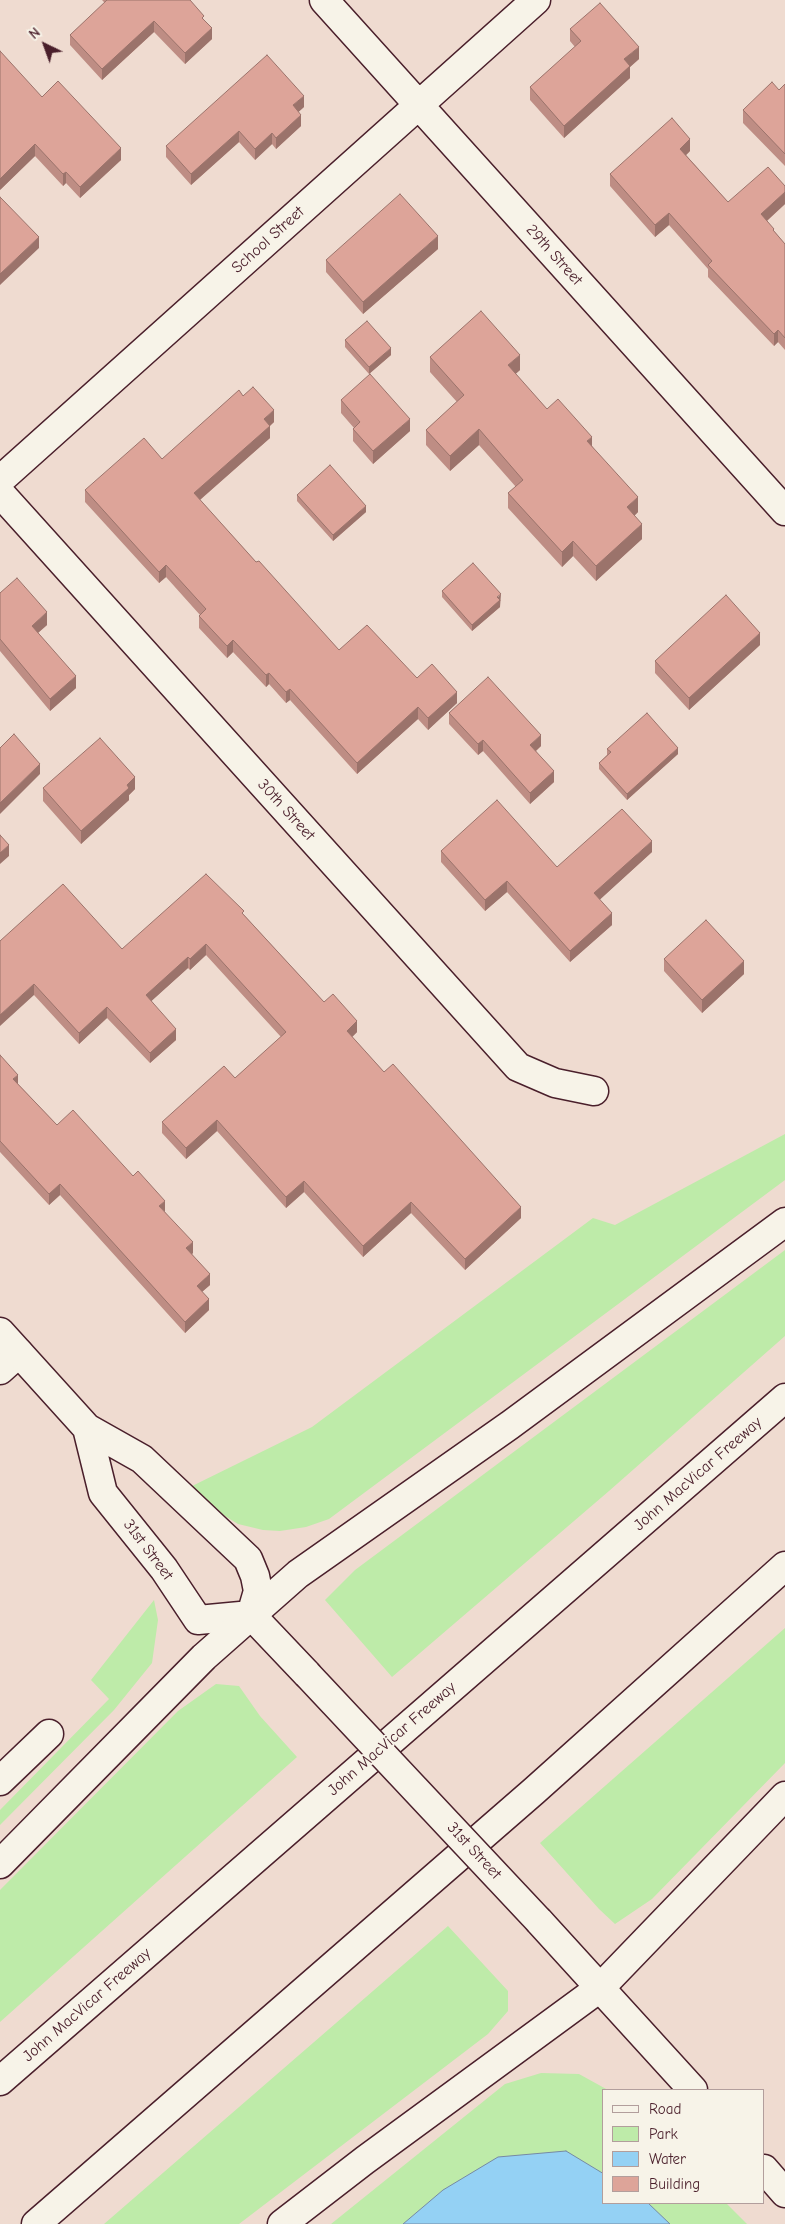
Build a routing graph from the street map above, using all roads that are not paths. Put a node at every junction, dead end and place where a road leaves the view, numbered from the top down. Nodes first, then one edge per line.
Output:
1 (324, 0) edge
2 (536, 0) edge
3 (419, 105) junction
4 (0, 480) edge
5 (0, 493) edge
6 (785, 511) edge
7 (594, 1091) dead end
8 (785, 1222) edge
9 (0, 1332) edge
10 (9, 1362) edge
11 (785, 1398) edge
12 (87, 1428) junction
13 (785, 1566) edge
14 (251, 1615) junction
15 (49, 1734) dead end
16 (0, 1781) edge
17 (785, 1796) edge
18 (0, 1864) edge
19 (601, 1988) junction
20 (0, 2081) edge
21 (692, 2089) edge
22 (765, 2170) edge
23 (785, 2193) edge
24 (36, 2224) edge
25 (282, 2224) edge

1 - 3 main road, 29th Street
2 - 3 main road, School Street
3 - 4 main road, School Street
3 - 6 main road, 29th Street
5 - 7 main road, 30th Street
8 - 14 main road
9 - 10 main road, 31st Street
10 - 12 main road, 31st Street
11 - 20 main road, John MacVicar Freeway
12 - 14 main road, 31st Street
12 - 14 main road, 31st Street
13 - 24 main road
14 - 18 main road
14 - 19 main road, 31st Street, bridge
15 - 16 main road
17 - 19 main road
19 - 21 main road, 31st Street
19 - 25 main road
22 - 23 main road

